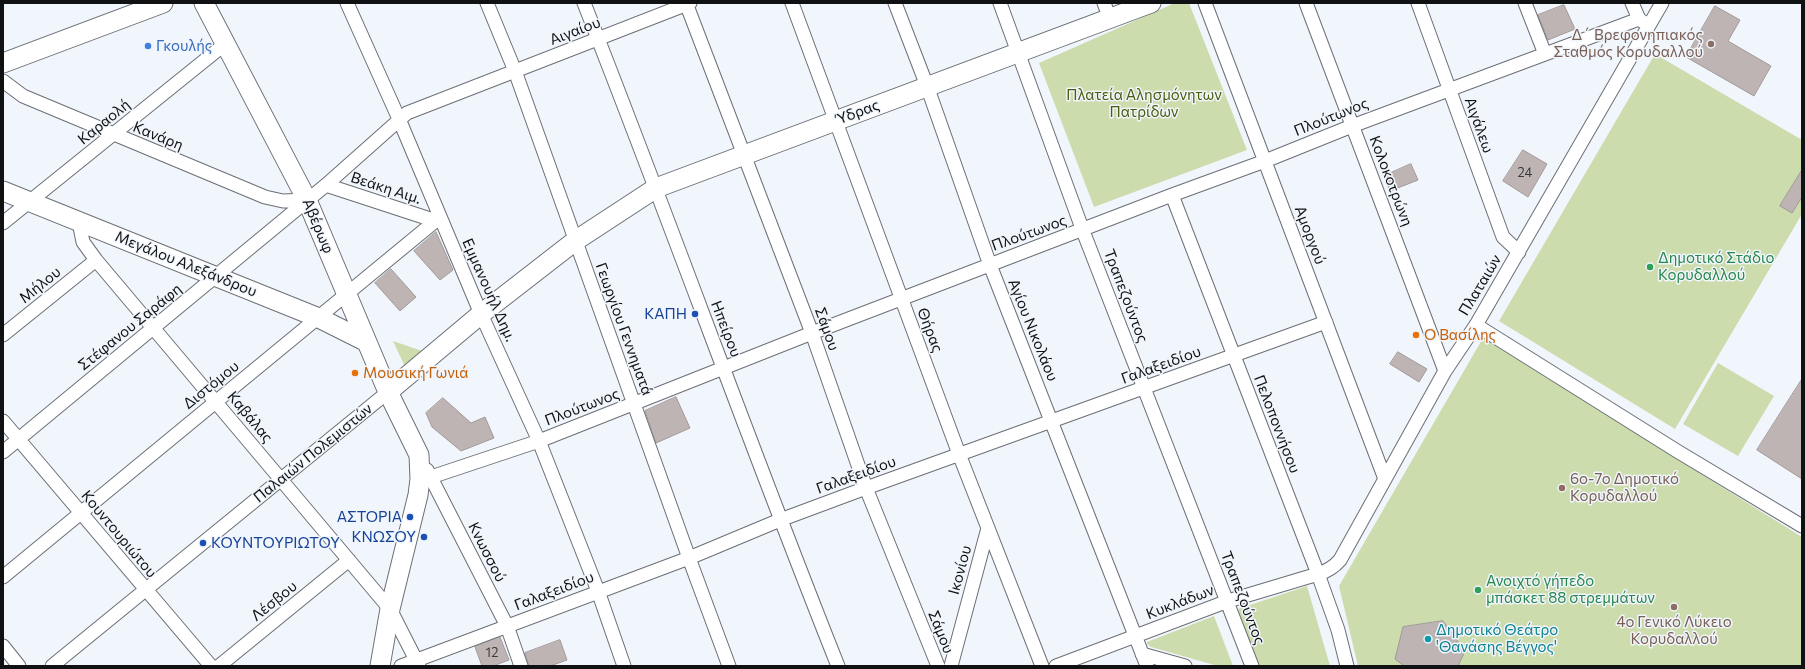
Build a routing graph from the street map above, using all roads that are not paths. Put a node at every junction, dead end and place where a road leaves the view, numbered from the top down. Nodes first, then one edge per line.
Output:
1 (163, 3) edge
2 (204, 3) edge
3 (347, 3) edge
4 (487, 3) edge
5 (584, 3) edge
6 (688, 3) edge
7 (792, 3) edge
8 (895, 3) edge
9 (1000, 3) edge
10 (1151, 3) edge
11 (1205, 3) edge
12 (1306, 3) edge
13 (1418, 3) edge
14 (1525, 3) edge
15 (1632, 3) edge
16 (1662, 3) edge
17 (1107, 11) edge
18 (1643, 22) junction
19 (598, 39) junction
20 (225, 44) junction
21 (1018, 53) junction
22 (1545, 54) junction
23 (3, 63) edge
24 (515, 71) junction
25 (3, 81) edge
26 (927, 86) junction
27 (1449, 89) junction
28 (399, 119) junction
29 (837, 121) junction
30 (1352, 126) junction
31 (113, 135) junction
32 (744, 156) junction
33 (1265, 162) junction
34 (326, 185) junction
35 (656, 188) junction
36 (3, 191) edge
37 (1172, 195) junction
38 (307, 200) junction
39 (29, 202) junction
40 (438, 219) junction
41 (79, 222) junction
42 (3, 224) edge
43 (1083, 230) junction
44 (575, 241) junction
45 (1519, 252) junction
46 (96, 260) junction
47 (990, 265) junction
48 (217, 276) junction
49 (347, 295) junction
50 (901, 300) junction
51 (481, 314) junction
52 (319, 318) junction
53 (1326, 322) junction
54 (1476, 325) junction
55 (153, 329) junction
56 (812, 333) junction
57 (3, 335) edge
58 (367, 342) junction
59 (1234, 356) junction
60 (724, 368) junction
61 (1445, 371) junction
62 (1144, 388) junction
63 (388, 392) junction
64 (216, 402) junction
65 (634, 404) junction
66 (1052, 420) junction
67 (3, 421) edge
68 (18, 440) junction
69 (539, 441) junction
70 (3, 452) edge
71 (959, 454) junction
72 (419, 455) junction
73 (431, 477) junction
74 (281, 479) junction
75 (1385, 479) junction
76 (866, 488) junction
77 (81, 513) junction
78 (780, 520) junction
79 (1802, 526) edge
80 (988, 528) junction
81 (689, 558) junction
82 (349, 560) junction
83 (1318, 574) junction
84 (3, 577) edge
85 (145, 590) junction
86 (598, 591) junction
87 (1228, 601) junction
88 (390, 609) junction
89 (507, 626) junction
90 (1136, 637) junction
91 (3, 646) edge
92 (1142, 654) junction
93 (418, 663) edge
94 (19, 666) edge
95 (52, 666) edge
96 (211, 666) edge
97 (219, 666) edge
98 (380, 666) edge
99 (401, 666) edge
100 (521, 666) edge
101 (624, 666) edge
102 (729, 666) edge
103 (838, 666) edge
104 (938, 666) edge
105 (951, 666) edge
106 (1042, 666) edge
107 (1056, 666) edge
108 (1147, 666) edge
109 (1185, 666) edge
110 (1252, 666) edge
111 (1347, 666) edge

1 - 23 street
2 - 20 street, Αβέρωφ
3 - 28 street, Εμμανουήλ Δημ.
4 - 24 street, Γεωργίου Γεννηματά
5 - 19 street, Ηπείρου
6 - 19 street, Αιγαίου
6 - 32 street, Σάμου
7 - 29 street, Θήρας
8 - 26 street, Αγίου Νικολάου
9 - 21 street, Τραπεζούντος
10 - 17 street, Ύδρας
11 - 33 street, Αμοργού
12 - 30 street, Κολοκοτρώνη
13 - 27 street, Αιγάλεω
14 - 22 street
15 - 18 street
16 - 18 street, Πλαταιών
17 - 21 street, Ύδρας
18 - 22 street, Πλούτωνος
18 - 45 street, Πλαταιών
19 - 24 street, Αιγαίου
19 - 35 street, Ηπείρου
20 - 31 street, Καραολή
20 - 38 street, Αβέρωφ
21 - 26 street, Ύδρας
21 - 43 street, Τραπεζούντος
22 - 27 street, Πλούτωνος
24 - 28 street, Στέφανου Σαράφη
24 - 44 street, Γεωργίου Γεννηματά
25 - 31 street, Κανάρη
26 - 29 street, Ύδρας
26 - 47 street, Αγίου Νικολάου
27 - 30 street, Πλούτωνος
27 - 45 street, Αιγάλεω
28 - 34 street, Στέφανου Σαράφη
28 - 40 street, Εμμανουήλ Δημ.
29 - 32 street, Ύδρας
29 - 50 street, Θήρας
30 - 33 street, Πλούτωνος
30 - 61 street, Κολοκοτρώνη
31 - 38 street, Κανάρη
31 - 39 street, Καραολή
32 - 35 street, Ύδρας
32 - 56 street, Σάμου
33 - 37 street, Πλούτωνος
33 - 53 street, Αμοργού
34 - 38 street, Στέφανου Σαράφη
34 - 40 street, Βεάκη Αιμ.
35 - 44 street, Ύδρας
35 - 60 street, Ηπείρου
36 - 39 street, Μεγάλου Αλεξάνδρου
37 - 43 street, Πλούτωνος
37 - 59 street, Πελοποννήσου
38 - 48 street, Στέφανου Σαράφη
38 - 49 street, Αβέρωφ
39 - 41 street, Μεγάλου Αλεξάνδρου
39 - 42 street, Καραολή
40 - 49 street, Διστόμου
40 - 51 street, Εμμανουήλ Δημ.
41 - 46 street, Καβάλας
41 - 48 street, Μεγάλου Αλεξάνδρου
43 - 47 street, Πλούτωνος
43 - 62 street, Τραπεζούντος
44 - 51 street, Παλαιών Πολεμιστών
44 - 65 street, Γεωργίου Γεννηματά
45 - 54 street, Πλαταιών
46 - 55 street, Καβάλας
46 - 57 street, Μήλου
47 - 50 street, Πλούτωνος
47 - 66 street, Αγίου Νικολάου
48 - 52 street, Μεγάλου Αλεξάνδρου
48 - 55 street, Στέφανου Σαράφη
49 - 52 street, Διστόμου
49 - 58 street, Αβέρωφ
50 - 56 street, Πλούτωνος
50 - 71 street, Θήρας
51 - 63 street, Παλαιών Πολεμιστών
51 - 69 street, Εμμανουήλ Δημ.
52 - 58 street, Μεγάλου Αλεξάνδρου
52 - 64 street, Διστόμου
53 - 59 street, Γαλαξειδίου
53 - 75 street, Αμοργού
54 - 61 street, Πλαταιών
54 - 79 street
55 - 64 street, Καβάλας
55 - 68 street, Στέφανου Σαράφη
56 - 60 street, Πλούτωνος
56 - 76 street, Σάμου
58 - 63 street, Αβέρωφ
59 - 62 street, Γαλαξειδίου
59 - 83 street, Πελοποννήσου
60 - 65 street, Πλούτωνος
60 - 78 street, Ηπείρου
61 - 75 street, Πλαταιών
62 - 66 street, Γαλαξειδίου
62 - 87 street, Τραπεζούντος
63 - 72 street, Αβέρωφ
63 - 74 street, Παλαιών Πολεμιστών
64 - 74 street, Καβάλας
64 - 77 street, Διστόμου
65 - 69 street, Πλούτωνος
65 - 81 street, Γεωργίου Γεννηματά
66 - 71 street, Γαλαξειδίου
66 - 90 street, Αγίου Νικολάου
67 - 68 street, Κουντουριώτου
68 - 70 street, Στέφανου Σαράφη
68 - 77 street, Κουντουριώτου
69 - 73 street, Πλούτωνος
69 - 86 street, Εμμανουήλ Δημ.
71 - 76 street, Γαλαξειδίου
71 - 80 street, Θήρας
72 - 73 street, Κνωσσού
72 - 88 street
73 - 89 street, Κνωσσού
74 - 82 street, Καβάλας
74 - 85 street, Παλαιών Πολεμιστών
75 - 83 street, Πλαταιών
76 - 78 street, Γαλαξειδίου
76 - 104 street, Σάμου
77 - 84 street, Διστόμου
77 - 85 street, Κουντουριώτου
78 - 81 street, Γαλαξειδίου
78 - 103 street, Ηπείρου
80 - 105 street, Ικονίου
80 - 106 street, Θήρας
81 - 86 street, Γαλαξειδίου
81 - 102 street, Γεωργίου Γεννηματά
82 - 88 street, Καβάλας
82 - 97 street, Λέσβου
83 - 87 street, Κυκλάδων
83 - 111 street, Πελοποννήσου
85 - 95 street, Παλαιών Πολεμιστών
85 - 96 street, Κουντουριώτου
86 - 89 street, Γαλαξειδίου
86 - 101 street, Εμμανουήλ Δημ.
87 - 90 street, Κυκλάδων
87 - 110 street, Τραπεζούντος
88 - 93 street, Καβάλας
88 - 98 street
89 - 93 street, Γαλαξειδίου
89 - 100 street, Κνωσσού
90 - 92 street, Αγίου Νικολάου
90 - 107 street, Κυκλάδων
91 - 94 street
92 - 108 street, Αγίου Νικολάου
92 - 109 street
93 - 99 street, Γαλαξειδίου

